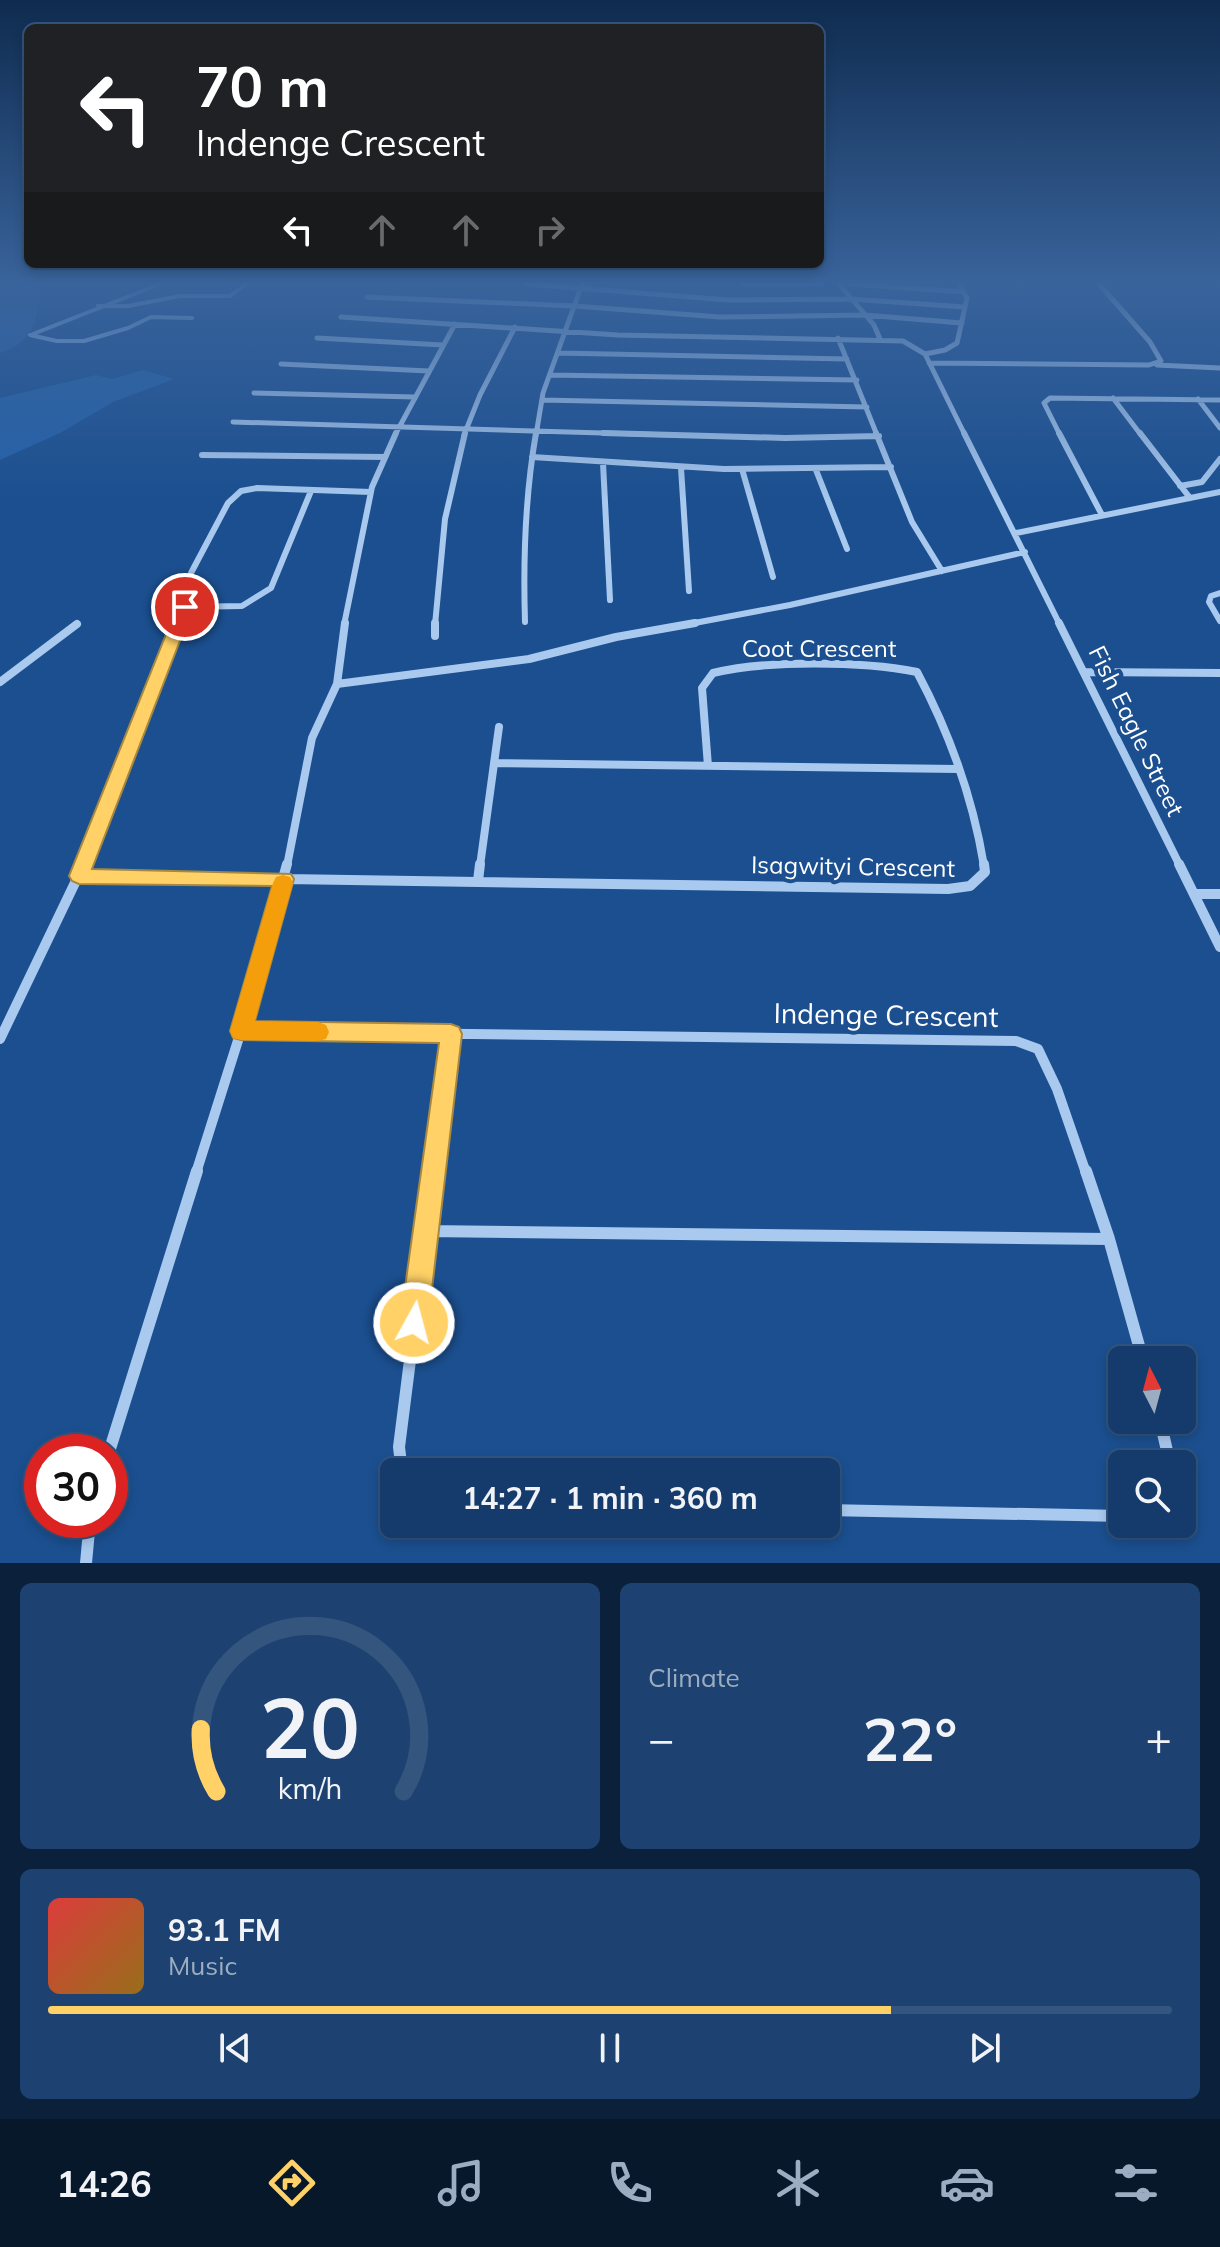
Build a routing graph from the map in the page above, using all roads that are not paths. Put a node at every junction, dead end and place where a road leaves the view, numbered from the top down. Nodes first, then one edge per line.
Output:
1 (437, 357) edge
2 (500, 357) edge
3 (557, 357) edge
4 (748, 357) edge
5 (926, 357) edge
6 (1160, 357) edge
7 (847, 359) joint
8 (929, 363) junction
9 (281, 364) dead end
10 (1149, 365) junction
11 (1220, 368) edge
12 (429, 371) junction
13 (550, 375) junction
14 (857, 380) junction
15 (254, 393) dead end
16 (415, 397) junction
17 (1113, 398) junction
18 (1198, 399) junction
19 (542, 400) junction
20 (1220, 400) edge
21 (867, 407) junction
22 (233, 422) dead end
23 (398, 427) junction
24 (1220, 428) edge
25 (468, 429) junction
26 (537, 430) junction
27 (879, 436) junction
28 (202, 455) dead end
29 (385, 457) junction
30 (532, 457) junction
31 (1220, 459) edge
32 (603, 463) junction
33 (891, 467) junction
34 (681, 468) junction
35 (742, 469) junction
36 (816, 470) junction
37 (1180, 486) junction
38 (311, 491) junction
39 (371, 492) junction
40 (1220, 492) edge
41 (1190, 498) junction
42 (1102, 515) junction
43 (1016, 533) junction
44 (847, 549) dead end
45 (1025, 552) junction
46 (942, 571) junction
47 (773, 577) dead end
48 (689, 591) dead end
49 (1220, 593) edge
50 (610, 600) dead end
51 (185, 607) junction
52 (1220, 621) edge
53 (525, 622) dead end
54 (77, 624) dead end
55 (435, 636) dead end
56 (1085, 672) junction
57 (1220, 673) edge
58 (0, 682) edge
59 (337, 684) junction
60 (499, 727) dead end
61 (494, 763) junction
62 (708, 766) junction
63 (958, 769) junction
64 (79, 876) junction
65 (284, 879) junction
66 (478, 881) junction
67 (1194, 894) junction
68 (1220, 894) edge
69 (1220, 947) edge
70 (241, 1031) junction
71 (451, 1034) junction
72 (0, 1039) edge
73 (426, 1231) junction
74 (1109, 1239) junction
75 (1139, 1346) edge
76 (115, 1434) edge
77 (400, 1458) edge
78 (840, 1510) edge
79 (1108, 1516) edge
80 (88, 1538) edge
81 (86, 1563) edge

1 - 12 street
2 - 25 street
3 - 13 street
4 - 7 street
5 - 8 street, Fish Eagle Street
6 - 10 street
7 - 14 street
8 - 10 street
8 - 43 street, Fish Eagle Street
9 - 12 street
10 - 11 street
12 - 16 street
13 - 14 street
13 - 19 street
14 - 21 street
15 - 16 street
16 - 23 street
17 - 18 street
17 - 37 street
17 - 42 street
18 - 20 street
18 - 24 street
19 - 21 street
19 - 26 street
21 - 27 street
22 - 23 street
23 - 25 street
23 - 29 street
25 - 26 street
25 - 55 street
26 - 27 street
26 - 30 street
27 - 33 street
28 - 29 street
29 - 39 street
30 - 32 street
30 - 53 street
31 - 37 street
32 - 34 street
32 - 50 street
33 - 36 street
33 - 46 street
34 - 35 street
34 - 48 street
35 - 36 street
35 - 47 street
36 - 44 street
37 - 41 street
38 - 39 street
38 - 51 street
38 - 51 street
39 - 59 street
40 - 41 street
41 - 42 street
42 - 43 street
43 - 45 street, Fish Eagle Street
45 - 46 street
45 - 56 street, Fish Eagle Street
46 - 59 street
49 - 52 street
51 - 64 street
54 - 58 street
56 - 57 street
56 - 67 street, Fish Eagle Street
59 - 65 street
60 - 61 street
61 - 62 street
61 - 66 street
62 - 63 street
62 - 63 street, Coot Crescent
63 - 66 street, Isagwityi Crescent
64 - 65 street, Isagwityi Crescent
64 - 72 street
65 - 66 street, Isagwityi Crescent
65 - 70 street
67 - 68 street
67 - 69 street, Fish Eagle Street
70 - 71 street, Indenge Crescent
70 - 76 street
71 - 73 street
71 - 74 street, Indenge Crescent
73 - 74 street
73 - 77 street
74 - 75 street, Indenge Crescent
78 - 79 street
80 - 81 street

